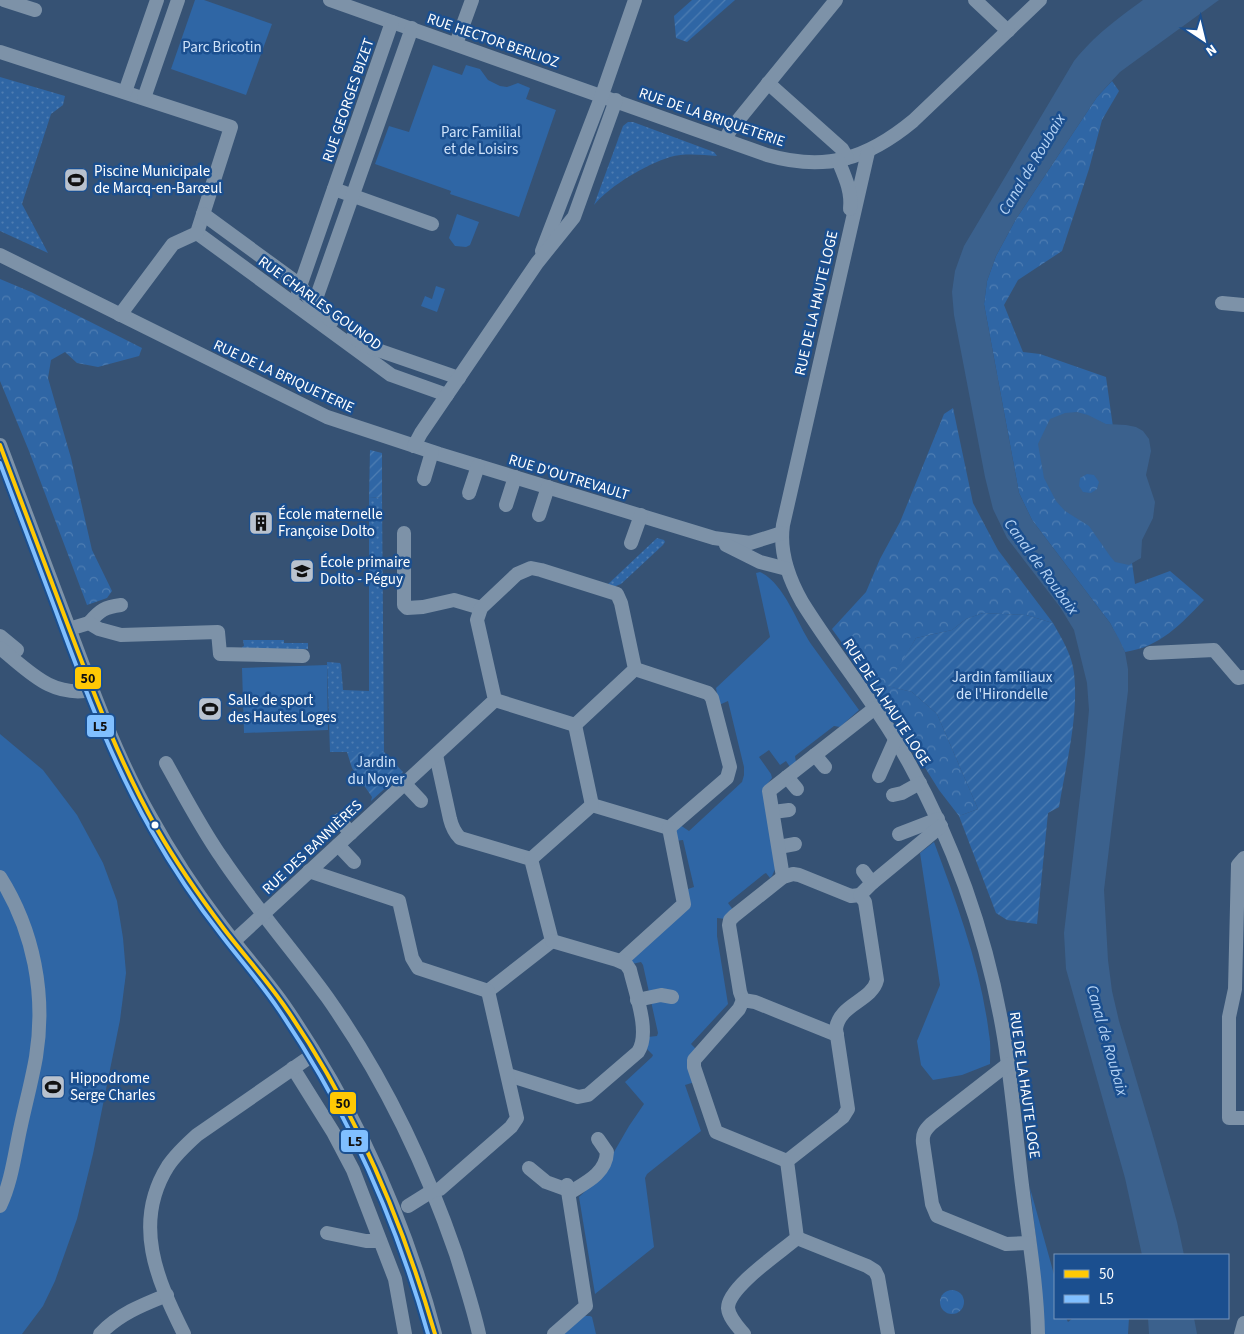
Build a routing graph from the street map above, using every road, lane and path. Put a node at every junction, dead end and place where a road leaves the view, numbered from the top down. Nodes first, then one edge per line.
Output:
1 (4, 0) edge
2 (157, 0) edge
3 (178, 0) edge
4 (330, 0) edge
5 (472, 0) edge
6 (636, 0) edge
7 (836, 0) edge
8 (975, 0) edge
9 (1040, 0) edge
10 (35, 10) dead end
11 (392, 22) junction
12 (412, 28) junction
13 (1008, 32) junction
14 (456, 44) junction
15 (0, 52) edge
16 (768, 83) junction
17 (125, 92) junction
18 (602, 95) junction
19 (144, 98) junction
20 (616, 100) junction
21 (725, 139) junction
22 (868, 152) junction
23 (843, 159) junction
24 (334, 189) junction
25 (353, 196) junction
26 (203, 214) junction
27 (432, 224) dead end
28 (848, 232) junction
29 (198, 233) junction
30 (0, 255) edge
31 (537, 263) junction
32 (300, 285) junction
33 (294, 303) junction
34 (1222, 303) dead end
35 (1244, 305) edge
36 (312, 310) junction
37 (120, 315) junction
38 (459, 378) junction
39 (447, 395) junction
40 (0, 445) edge
41 (414, 446) junction
42 (435, 453) junction
43 (478, 466) junction
44 (467, 476) dead end
45 (512, 476) junction
46 (428, 480) dead end
47 (551, 488) junction
48 (503, 504) dead end
49 (543, 514) dead end
50 (641, 515) junction
51 (404, 532) dead end
52 (782, 533) junction
53 (714, 538) junction
54 (631, 544) dead end
55 (788, 569) junction
56 (122, 605) dead end
57 (481, 608) junction
58 (89, 623) junction
59 (69, 629) junction
60 (0, 636) edge
61 (0, 648) edge
62 (1150, 653) dead end
63 (303, 656) dead end
64 (635, 669) junction
65 (1244, 677) edge
66 (62, 690) junction
67 (92, 690) junction
68 (495, 700) junction
69 (875, 708) junction
70 (575, 725) junction
71 (895, 740) junction
72 (436, 755) junction
73 (815, 755) junction
74 (166, 763) dead end
75 (825, 767) dead end
76 (879, 776) dead end
77 (787, 777) junction
78 (920, 783) junction
79 (405, 784) junction
80 (797, 789) dead end
81 (893, 795) dead end
82 (421, 801) dead end
83 (592, 805) junction
84 (789, 810) dead end
85 (773, 812) junction
86 (339, 820) dead end
87 (939, 823) junction
88 (669, 828) junction
89 (351, 833) junction
90 (899, 834) dead end
91 (795, 844) dead end
92 (338, 845) junction
93 (779, 846) junction
94 (1244, 858) edge
95 (531, 859) junction
96 (354, 862) dead end
97 (309, 871) junction
98 (863, 871) dead end
99 (783, 876) junction
100 (0, 877) edge
101 (872, 883) junction
102 (860, 895) junction
103 (263, 914) junction
104 (234, 941) junction
105 (552, 941) junction
106 (621, 962) junction
107 (488, 991) junction
108 (672, 997) dead end
109 (637, 1000) junction
110 (743, 1000) junction
111 (837, 1036) junction
112 (314, 1054) junction
113 (1008, 1064) junction
114 (293, 1068) junction
115 (508, 1075) junction
116 (1244, 1118) edge
117 (598, 1139) dead end
118 (788, 1161) junction
119 (529, 1168) dead end
120 (568, 1189) junction
121 (432, 1191) junction
122 (0, 1206) edge
123 (408, 1206) dead end
124 (327, 1233) dead end
125 (797, 1238) junction
126 (380, 1241) junction
127 (1028, 1242) junction
128 (167, 1295) junction
129 (1244, 1323) edge
130 (100, 1334) edge
131 (184, 1334) edge
132 (405, 1334) edge
133 (435, 1334) edge
134 (479, 1334) edge
135 (554, 1334) edge
136 (744, 1334) edge
137 (888, 1334) edge
138 (1038, 1334) edge
139 (1241, 1334) edge

1 - 10 street
2 - 17 street
3 - 19 street
4 - 11 street, RUE HECTOR BERLIOZ
5 - 14 street
6 - 18 street, RUE DE LA BRIQUETERIE
7 - 16 street
8 - 13 street
9 - 13 street, RUE DE LA BRIQUETERIE
11 - 12 street, RUE HECTOR BERLIOZ
11 - 24 street, RUE GEORGES BIZET
12 - 14 street, RUE HECTOR BERLIOZ
12 - 25 street
13 - 22 street, RUE DE LA BRIQUETERIE
14 - 18 street, RUE HECTOR BERLIOZ
15 - 17 street
16 - 21 street
16 - 23 street
17 - 19 street
18 - 20 street, RUE HECTOR BERLIOZ
18 - 31 street, RUE DE LA BRIQUETERIE
19 - 26 street
20 - 21 street, RUE DE LA BRIQUETERIE
20 - 31 street, RUE DE LA BRIQUETERIE
21 - 23 street, RUE DE LA BRIQUETERIE
22 - 23 street, RUE DE LA BRIQUETERIE
22 - 28 street, RUE DE LA HAUTE LOGE
23 - 28 street
24 - 25 street
24 - 32 street, RUE GEORGES BIZET
25 - 27 street
25 - 36 street
26 - 29 street
26 - 32 street, RUE CHARLES GOUNOD
28 - 52 street, RUE DE LA HAUTE LOGE
29 - 33 street, RUE CHARLES GOUNOD
29 - 37 street
30 - 37 street, RUE DE LA BRIQUETERIE
31 - 38 street, RUE DE LA BRIQUETERIE
32 - 33 street, RUE GEORGES BIZET
32 - 36 street, RUE CHARLES GOUNOD
33 - 36 street, RUE CHARLES GOUNOD
34 - 35 street
36 - 38 street, RUE CHARLES GOUNOD
36 - 39 street, RUE CHARLES GOUNOD
37 - 41 street, RUE DE LA BRIQUETERIE
38 - 39 street, RUE DE LA BRIQUETERIE
39 - 41 street, RUE DE LA BRIQUETERIE
40 - 59 street
41 - 42 street, RUE D'OUTREVAULT
42 - 43 street, RUE D'OUTREVAULT
42 - 46 street
43 - 44 street
43 - 45 street, RUE D'OUTREVAULT
45 - 47 street, RUE D'OUTREVAULT
45 - 48 street
47 - 49 street
47 - 50 street, RUE D'OUTREVAULT
50 - 53 street, RUE D'OUTREVAULT
50 - 54 street
51 - 57 street
52 - 53 street, RUE D'OUTREVAULT
52 - 55 street, RUE DE LA HAUTE LOGE
53 - 55 street, RUE D'OUTREVAULT
55 - 69 street, RUE DE LA HAUTE LOGE
56 - 58 street
57 - 64 street
57 - 68 street
58 - 59 street
58 - 63 street
59 - 67 street
60 - 66 street
61 - 66 street
62 - 65 street
64 - 70 street
64 - 88 street
66 - 67 street
67 - 104 street
68 - 70 street
68 - 72 street, RUE DES BANNIÈRES
69 - 71 street, RUE DE LA HAUTE LOGE
69 - 73 street
70 - 83 street
71 - 76 street
71 - 78 street, RUE DE LA HAUTE LOGE
72 - 79 street, RUE DES BANNIÈRES
72 - 95 street
73 - 75 street
73 - 77 street
74 - 103 street
77 - 80 street
77 - 85 street
78 - 81 street
78 - 87 street, RUE DE LA HAUTE LOGE
79 - 82 street
79 - 89 street, RUE DES BANNIÈRES
83 - 88 street
83 - 95 street
84 - 85 street
85 - 93 street
86 - 89 street
87 - 90 street
87 - 101 street
87 - 113 street, RUE DE LA HAUTE LOGE
88 - 106 street
89 - 92 street, RUE DES BANNIÈRES
91 - 93 street
92 - 96 street
92 - 97 street, RUE DES BANNIÈRES
93 - 99 street
94 - 116 street
95 - 105 street
97 - 103 street, RUE DES BANNIÈRES
97 - 107 street
98 - 101 street
99 - 102 street
99 - 110 street
100 - 122 street
101 - 102 street
102 - 111 street
103 - 104 street, RUE DES BANNIÈRES
103 - 121 street
104 - 112 street
105 - 106 street
105 - 107 street
106 - 109 street
107 - 115 street
108 - 109 street
109 - 115 street
110 - 111 street
110 - 118 street
111 - 118 street
112 - 114 street
112 - 133 street
113 - 127 street, RUE DE LA HAUTE LOGE
113 - 127 street
114 - 126 street
114 - 128 street
115 - 121 street
117 - 120 street
118 - 125 street
119 - 120 street
120 - 135 street
121 - 123 street
121 - 134 street
124 - 126 street
125 - 136 street
125 - 137 street
126 - 132 street
127 - 138 street, RUE DE LA HAUTE LOGE
128 - 130 street
128 - 131 street
129 - 139 street

